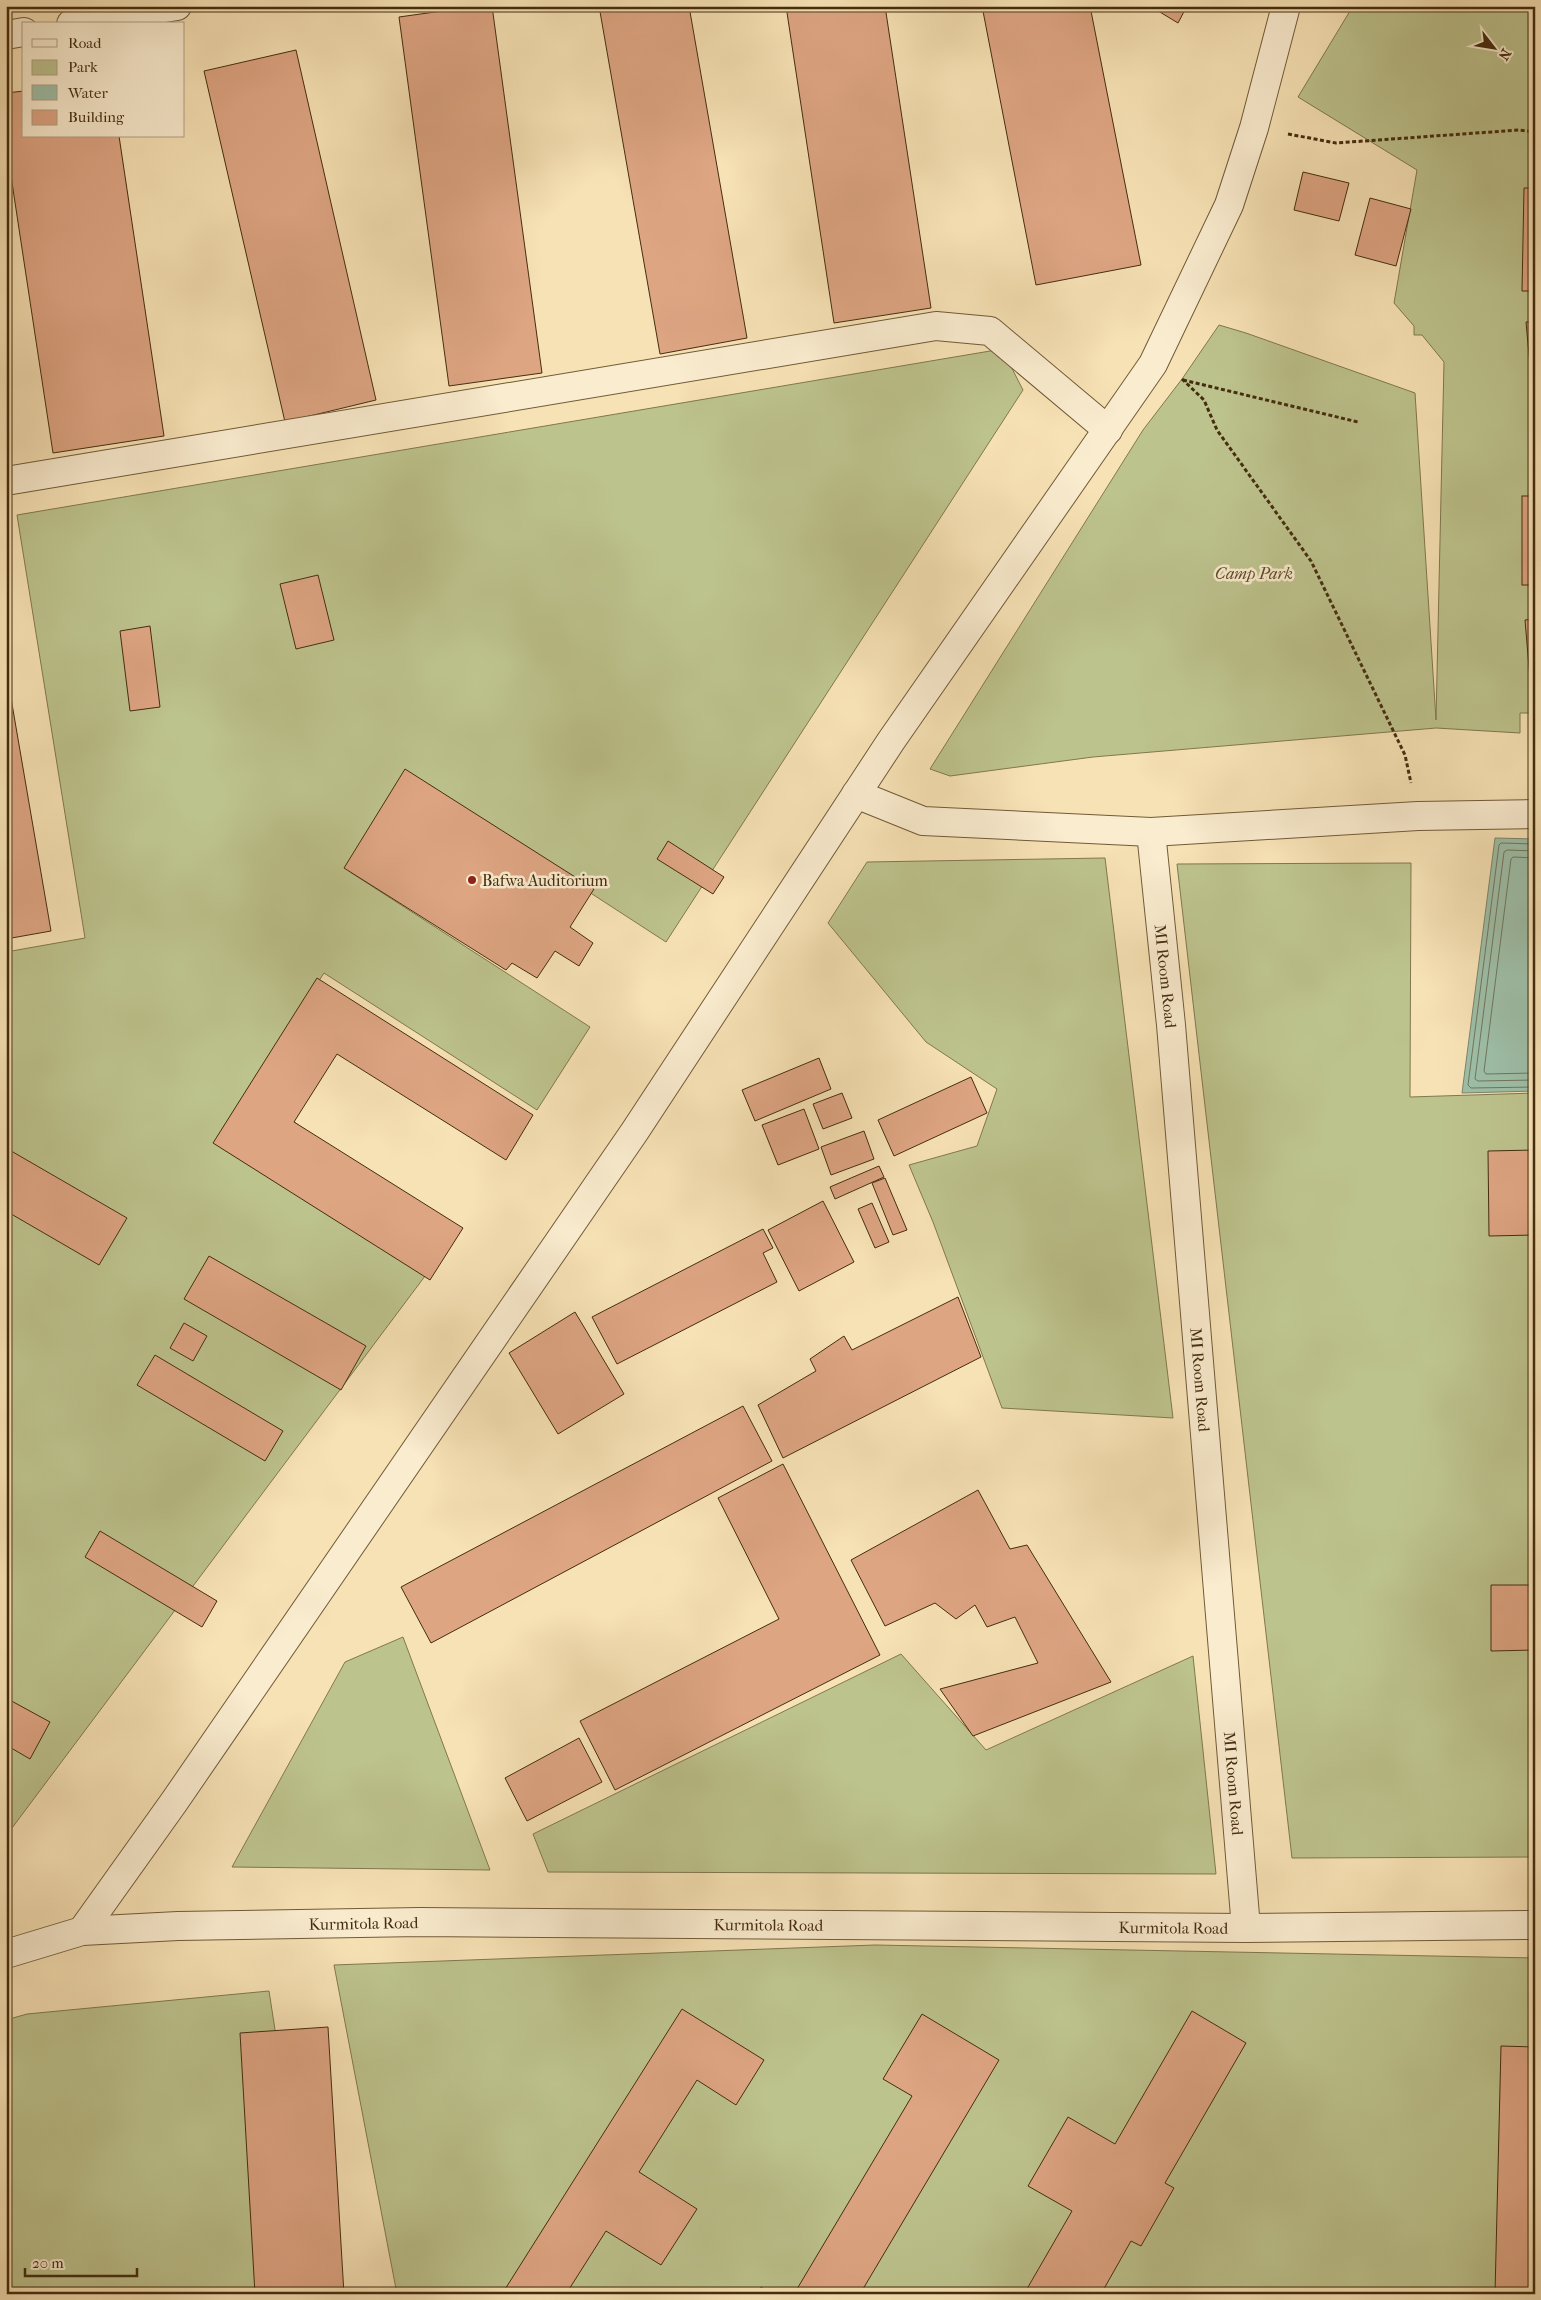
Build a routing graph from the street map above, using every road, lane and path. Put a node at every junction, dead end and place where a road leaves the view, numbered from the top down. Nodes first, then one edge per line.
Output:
1 (1286, 6) edge
2 (167, 7) edge
3 (82, 22) edge
4 (22, 32) edge
5 (6, 35) edge
6 (1535, 132) edge
7 (1282, 133) dead end
8 (1177, 376) dead end
9 (1182, 379) junction
10 (1358, 422) dead end
11 (1108, 430) junction
12 (6, 480) edge
13 (856, 794) junction
14 (1535, 814) edge
15 (1418, 816) junction
16 (1151, 832) junction
17 (1535, 1925) edge
18 (1246, 1928) junction
19 (82, 1932) junction
20 (6, 1954) edge

1 - 11 street
2 - 3 street
4 - 5 street
6 - 7 path
8 - 9 path
9 - 10 path
9 - 15 path
11 - 12 street
11 - 13 street
13 - 16 street
13 - 19 street
14 - 15 street
15 - 16 street
16 - 18 street, MI Room Road
17 - 18 street, Kurmitola Road
18 - 19 street, Kurmitola Road
19 - 20 street, Kurmitola Road

